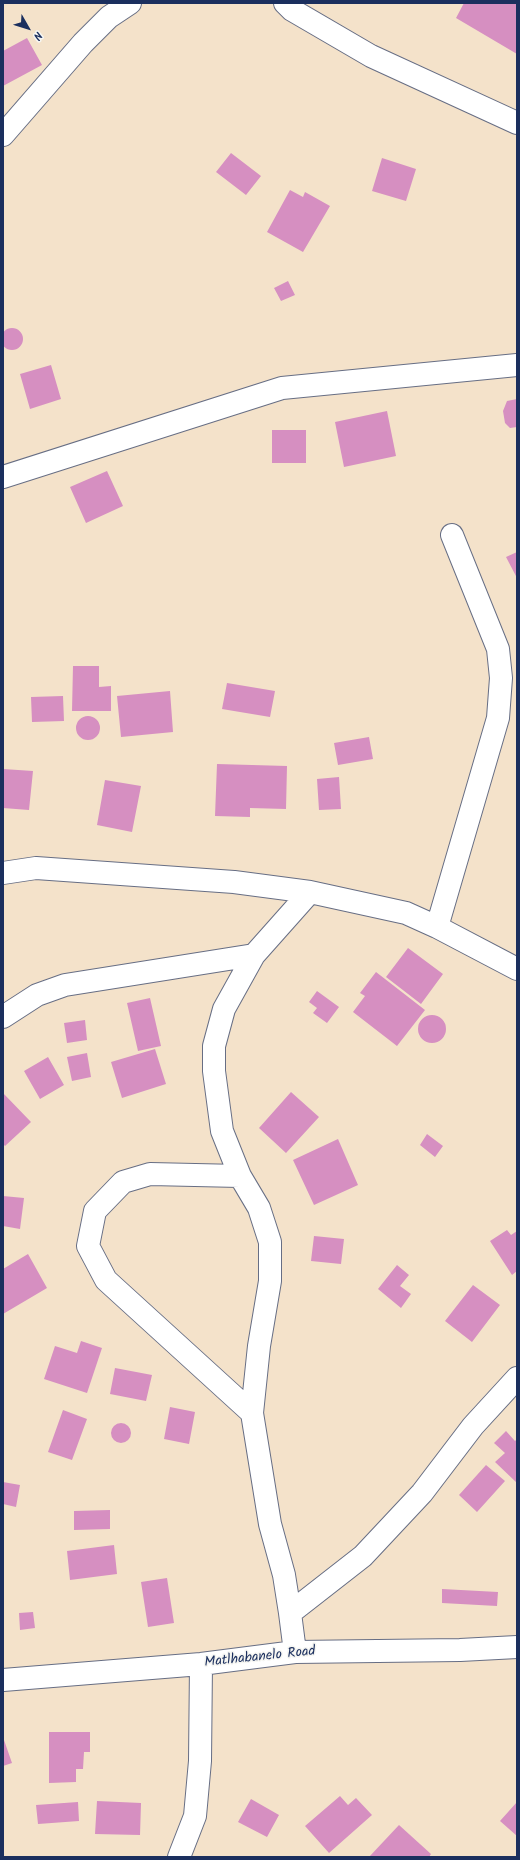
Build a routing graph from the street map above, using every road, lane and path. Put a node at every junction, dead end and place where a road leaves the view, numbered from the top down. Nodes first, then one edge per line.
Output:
1 (130, 3) edge
2 (285, 3) edge
3 (517, 123) edge
4 (3, 135) edge
5 (517, 365) edge
6 (3, 477) edge
7 (452, 535) dead end
8 (3, 874) edge
9 (310, 892) junction
10 (438, 927) junction
11 (254, 955) junction
12 (517, 969) edge
13 (3, 1017) edge
14 (240, 1176) junction
15 (517, 1378) edge
16 (252, 1413) junction
17 (290, 1614) junction
18 (517, 1647) edge
19 (295, 1652) junction
20 (201, 1664) junction
21 (3, 1680) edge
22 (179, 1857) edge

1 - 4 street
2 - 3 street
5 - 6 street
7 - 10 street
8 - 9 street
9 - 10 street
9 - 11 street
10 - 12 street
11 - 13 street
11 - 14 street
14 - 16 street
14 - 16 street
15 - 17 street
16 - 17 street
17 - 19 street
18 - 19 street, Matlhabanelo Road
19 - 20 street, Matlhabanelo Road
20 - 21 street, Matlhabanelo Road
20 - 22 street

